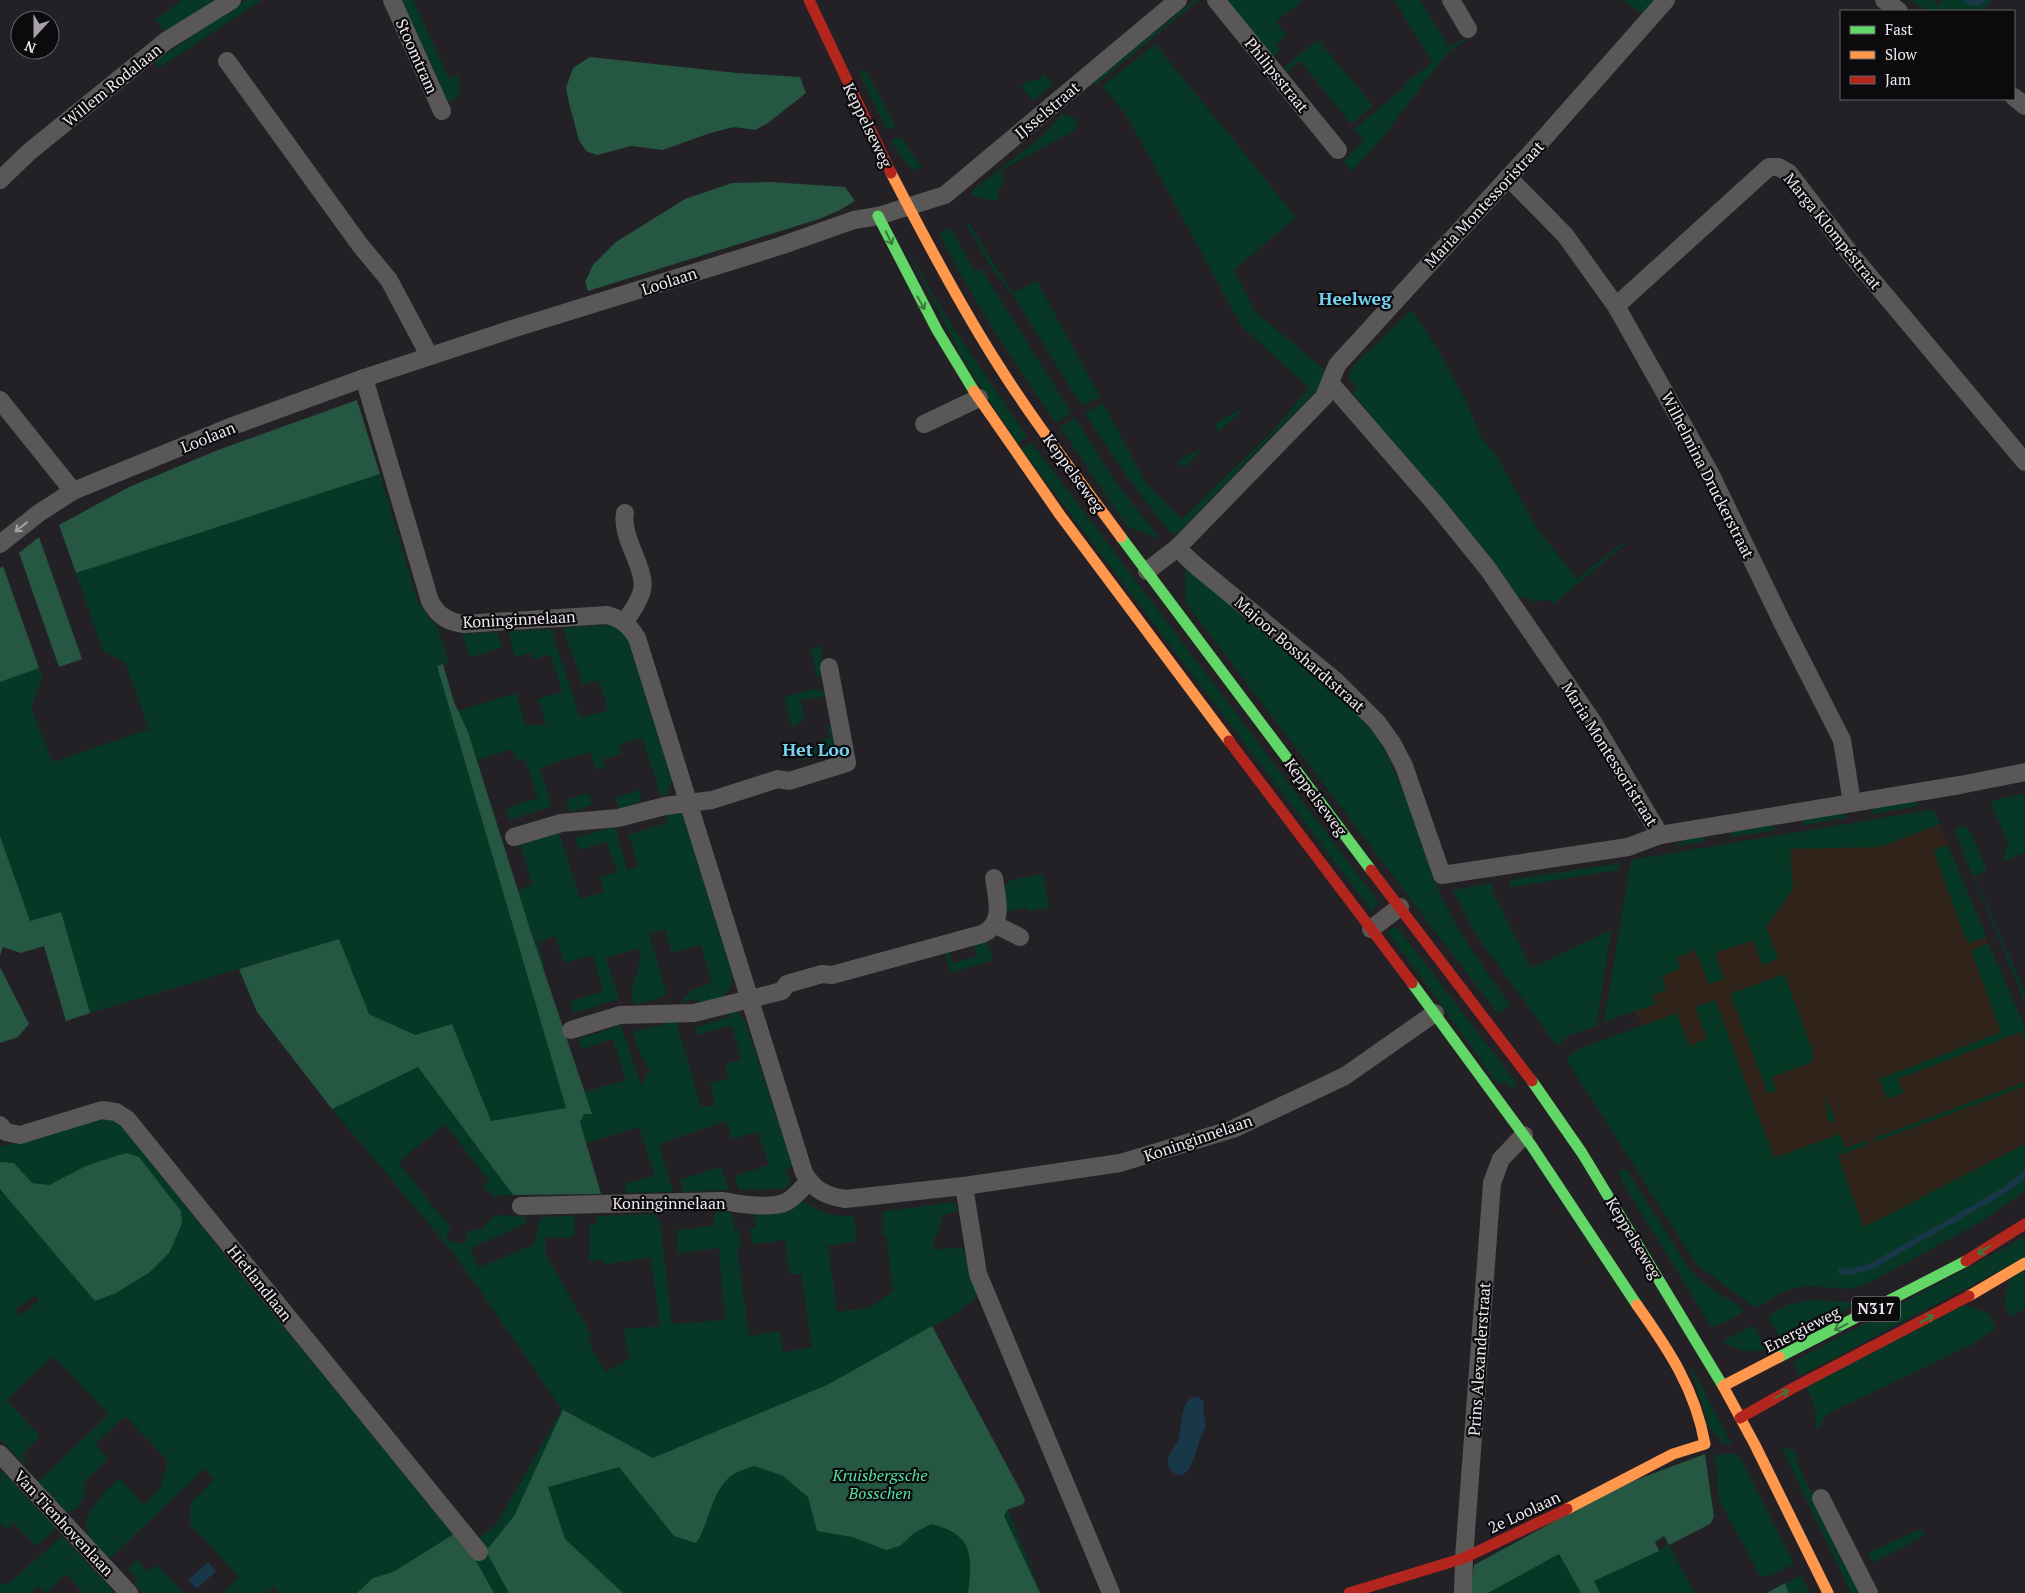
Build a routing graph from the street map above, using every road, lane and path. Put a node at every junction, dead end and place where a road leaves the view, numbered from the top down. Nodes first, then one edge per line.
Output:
1 (232, 0) edge
2 (392, 0) edge
3 (808, 0) edge
4 (1178, 0) edge
5 (1216, 0) edge
6 (1451, 0) edge
7 (1666, 0) edge
8 (1884, 0) edge
9 (1899, 10) edge
10 (1468, 29) dead end
11 (227, 61) dead end
12 (2015, 98) edge
13 (2025, 106) edge
14 (442, 111) dead end
15 (1338, 150) dead end
16 (1508, 177) junction
17 (0, 180) edge
18 (908, 207) junction
19 (878, 216) junction
20 (1616, 306) junction
21 (429, 355) junction
22 (364, 378) junction
23 (1331, 384) junction
24 (979, 398) junction
25 (0, 400) edge
26 (924, 424) dead end
27 (2025, 462) edge
28 (73, 490) junction
29 (625, 513) dead end
30 (1, 542) edge
31 (1177, 548) junction
32 (1147, 571) junction
33 (625, 622) junction
34 (829, 667) dead end
35 (2025, 772) edge
36 (689, 803) junction
37 (1852, 804) junction
38 (1660, 835) junction
39 (514, 837) dead end
40 (994, 878) dead end
41 (1400, 908) junction
42 (994, 924) junction
43 (1371, 929) junction
44 (1020, 937) dead end
45 (749, 1000) junction
46 (1436, 1013) junction
47 (571, 1030) dead end
48 (0, 1125) edge
49 (1524, 1135) junction
50 (809, 1181) junction
51 (964, 1186) junction
52 (521, 1206) dead end
53 (2025, 1224) edge
54 (2025, 1263) edge
55 (1723, 1386) junction
56 (1740, 1418) junction
57 (1705, 1444) joint
58 (0, 1454) edge
59 (1822, 1498) dead end
60 (479, 1552) dead end
61 (1464, 1558) junction
62 (129, 1593) edge
63 (1111, 1593) edge
64 (1349, 1593) edge
65 (1463, 1593) edge
66 (1828, 1593) edge
67 (1869, 1593) edge

1 - 17 street, Willem Rodalaan
2 - 14 street, Stoomtram
3 - 18 main road, Keppelseweg
4 - 18 street, IJsselstraat
5 - 15 street, Philipsstraat
6 - 10 street
7 - 16 street, Maria Montessoristraat
8 - 9 street
11 - 21 street
12 - 13 street
16 - 20 street, Wilhelmina Druckerstraat
16 - 23 street, Maria Montessoristraat
18 - 19 street, Loolaan
18 - 32 main road, Keppelseweg
19 - 21 street, Loolaan
19 -> 24 main road, Keppelseweg
20 - 27 street, Marga Klompéstraat
20 - 37 street, Wilhelmina Druckerstraat
21 - 22 street, Loolaan
22 - 28 street, Loolaan
22 - 33 street, Koninginnelaan
23 - 31 street, Maria Montessoristraat
23 - 38 street, Maria Montessoristraat
24 - 26 street
24 - 43 main road, Keppelseweg
25 - 28 street
28 -> 30 street, Loolaan
29 - 33 street
31 - 32 street, Maria Montessoristraat
31 - 38 street, Majoor Bosshardtstraat
32 - 41 main road, Keppelseweg
33 - 36 street
34 - 36 street
35 - 37 street, Maria Montessoristraat
36 - 39 street
36 - 45 street
37 - 38 street, Maria Montessoristraat
40 - 42 street
41 - 43 street
41 - 55 main road, Keppelseweg
42 - 44 street
42 - 45 street
43 - 46 main road, Keppelseweg
45 - 47 street
45 - 50 street
46 - 49 main road, Keppelseweg
46 - 51 street, Koninginnelaan
48 - 60 street, Hietlandlaan
49 - 57 main road, Keppelseweg
49 - 61 street, Prins Alexanderstraat
50 - 51 street, Koninginnelaan
50 - 52 street, Koninginnelaan
51 - 63 street
53 -> 55 main road, Energieweg / N317
56 -> 54 main road, N317
55 - 56 main road, Keppelseweg
56 - 66 main road, Keppelseweg
57 - 61 main road, 2e Loolaan
58 - 62 street, Van Tienhovenlaan
59 - 67 street
61 - 64 main road, 2e Loolaan
61 - 65 street, Prins Alexanderstraat

